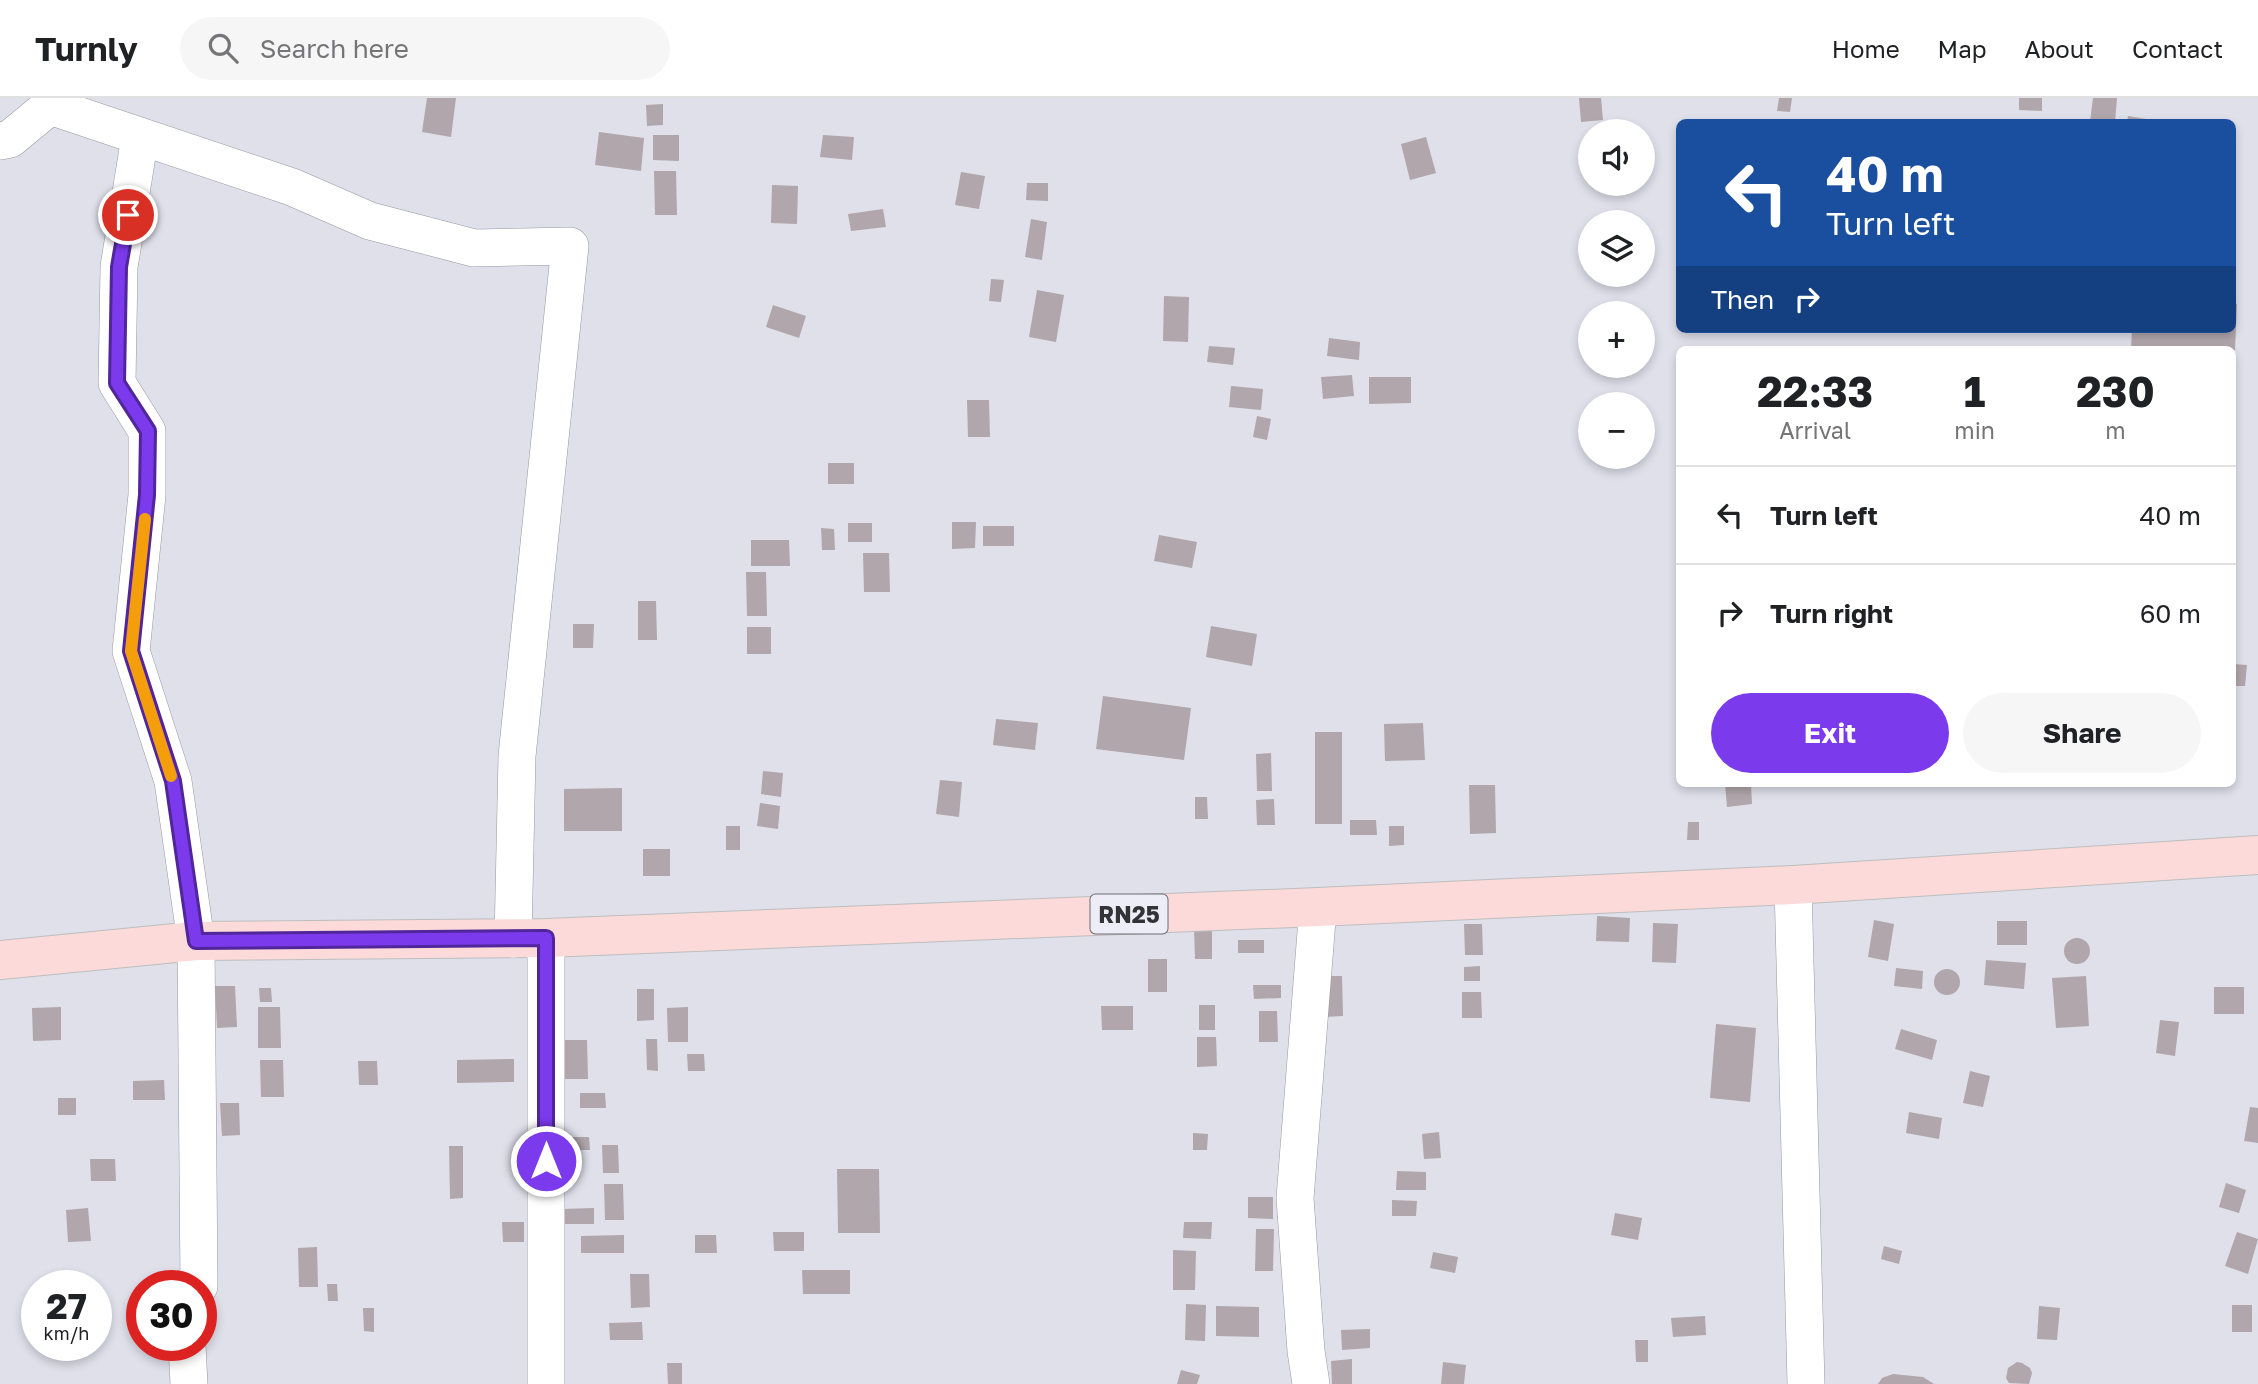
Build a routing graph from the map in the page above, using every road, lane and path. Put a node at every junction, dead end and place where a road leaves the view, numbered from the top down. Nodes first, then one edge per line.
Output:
1 (140, 136) junction
2 (0, 141) edge
3 (2258, 855) edge
4 (1793, 885) junction
5 (1318, 907) junction
6 (529, 938) junction
7 (196, 941) junction
8 (0, 960) edge
9 (199, 1270) edge
10 (188, 1361) edge
11 (189, 1384) edge
12 (546, 1384) edge
13 (1311, 1384) edge
14 (1806, 1384) edge

1 - 2 street
1 - 6 street
1 - 7 street
3 - 4 main road, RN25
4 - 5 main road, RN25
4 - 14 street
5 - 6 main road, RN25
5 - 13 street
6 - 7 main road, RN25
6 - 12 street
7 - 8 main road, RN25
7 - 9 street
10 - 11 street

